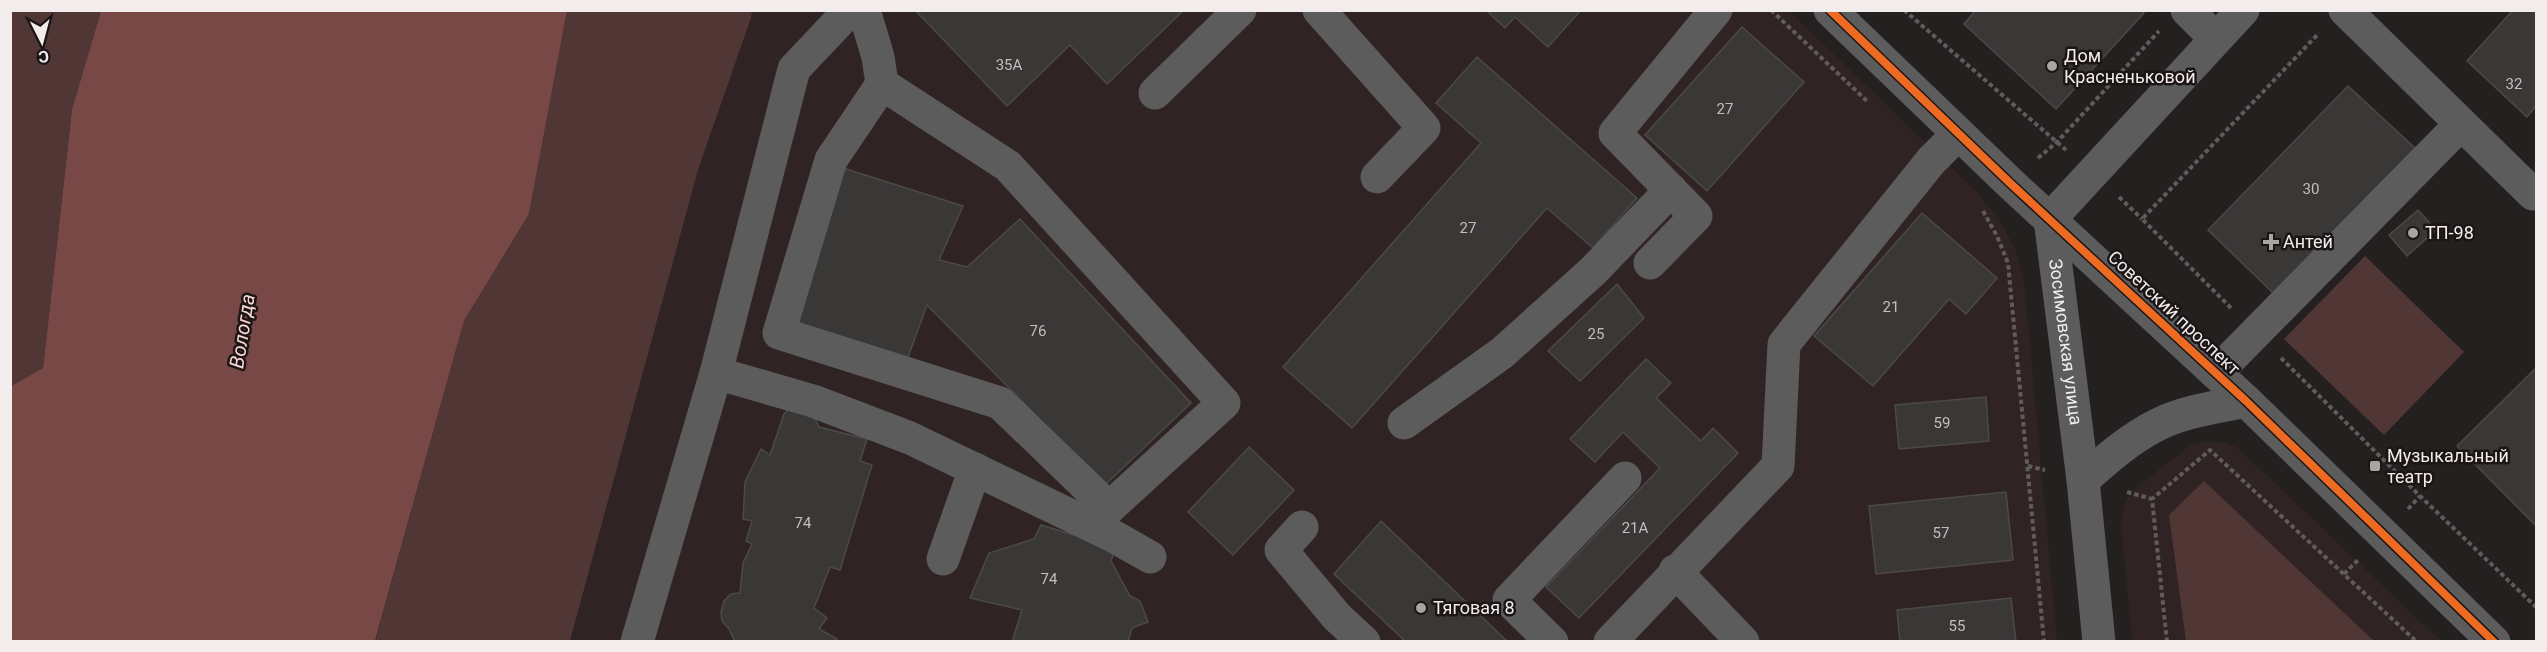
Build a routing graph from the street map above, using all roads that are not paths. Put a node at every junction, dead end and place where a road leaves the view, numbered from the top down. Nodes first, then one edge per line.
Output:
1 (850, 10) edge
2 (864, 10) edge
3 (1240, 10) edge
4 (1320, 10) edge
5 (1716, 10) edge
6 (1830, 10) edge
7 (2243, 10) edge
8 (2345, 10) edge
9 (2174, 19) edge
10 (2216, 39) junction
11 (882, 84) junction
12 (1155, 93) dead end
13 (2461, 124) junction
14 (1958, 134) junction
15 (1377, 177) dead end
16 (1671, 190) junction
17 (2536, 191) edge
18 (2050, 219) junction
19 (1650, 263) dead end
20 (716, 373) junction
21 (2216, 373) junction
22 (2246, 401) junction
23 (1404, 423) dead end
24 (975, 469) junction
25 (1624, 478) dead end
26 (2083, 480) junction
27 (1302, 527) dead end
28 (1150, 557) dead end
29 (943, 559) dead end
30 (1675, 571) junction
31 (638, 642) edge
32 (1364, 642) edge
33 (1552, 642) edge
34 (1610, 642) edge
35 (1743, 642) edge
36 (2099, 642) edge
37 (2494, 642) edge

1 - 20 street
2 - 11 street
3 - 12 street
4 - 15 street
5 - 16 street
6 - 14 street, Советский проспект
7 - 10 street
8 - 13 street
9 - 10 street
10 - 18 street
11 - 11 street
13 - 17 street
13 - 21 street
14 - 18 street, Советский проспект
14 - 30 street
16 - 19 street
16 - 23 street
18 - 21 street, Советский проспект
18 - 26 street, Зосимовская улица
20 - 24 street
20 - 31 street
21 - 22 street, Советский проспект
22 - 26 street
22 - 37 street, Советский проспект
24 - 28 street
24 - 29 street
25 - 33 street
26 - 36 street, Зосимовская улица
27 - 32 street
30 - 34 street
30 - 35 street

